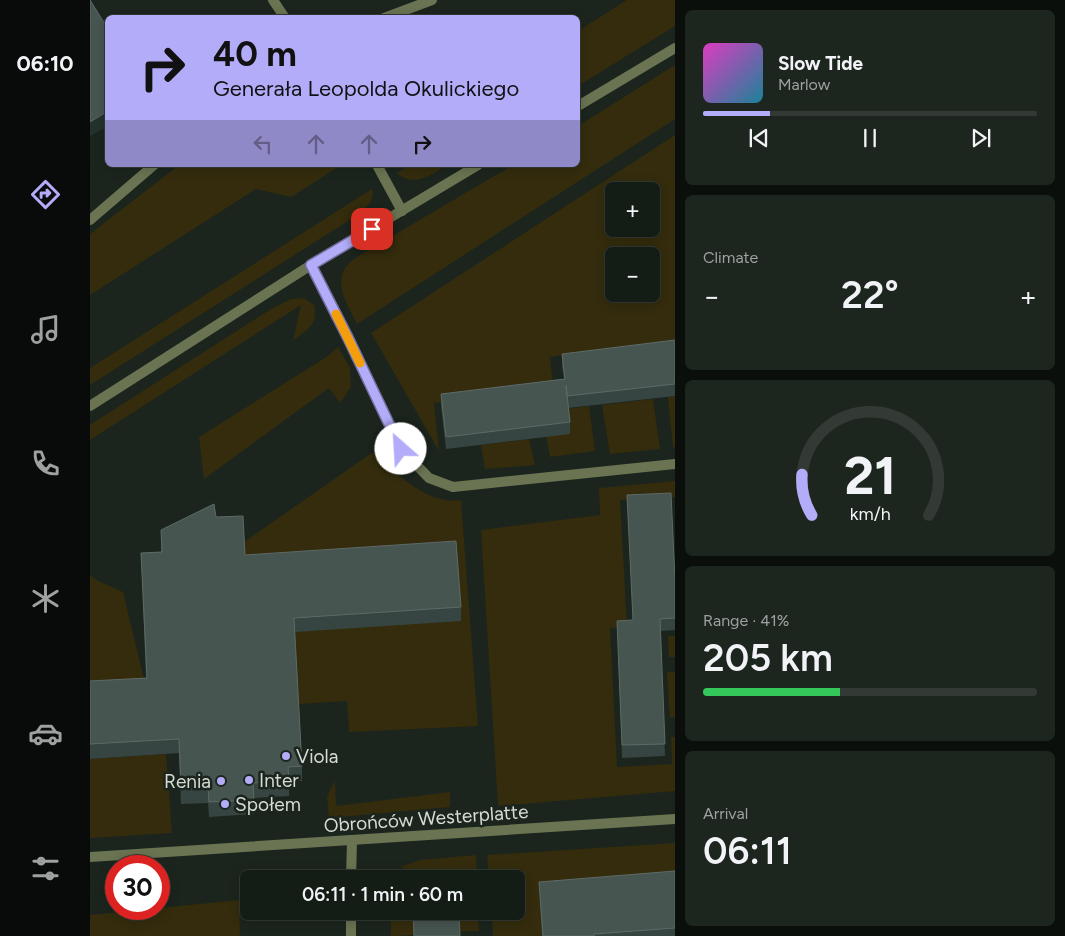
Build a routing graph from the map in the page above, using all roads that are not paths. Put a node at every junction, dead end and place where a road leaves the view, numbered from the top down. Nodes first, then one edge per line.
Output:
1 (274, 0) edge
2 (432, 0) edge
3 (283, 15) edge
4 (392, 15) edge
5 (675, 48) edge
6 (580, 105) edge
7 (152, 167) edge
8 (378, 167) edge
9 (475, 167) edge
10 (402, 211) junction
11 (90, 220) edge
12 (311, 265) junction
13 (90, 406) edge
14 (675, 464) edge
15 (675, 819) edge
16 (352, 840) junction
17 (90, 857) edge
18 (352, 870) edge
19 (351, 920) edge
20 (351, 936) edge

1 - 3 street
2 - 4 street
5 - 6 street
7 - 11 street
8 - 10 street
9 - 10 street
10 - 12 street
12 - 13 street
12 - 14 street
15 - 16 street, Obrońców Westerplatte
16 - 17 street, Obrońców Westerplatte
16 - 18 street
19 - 20 street

